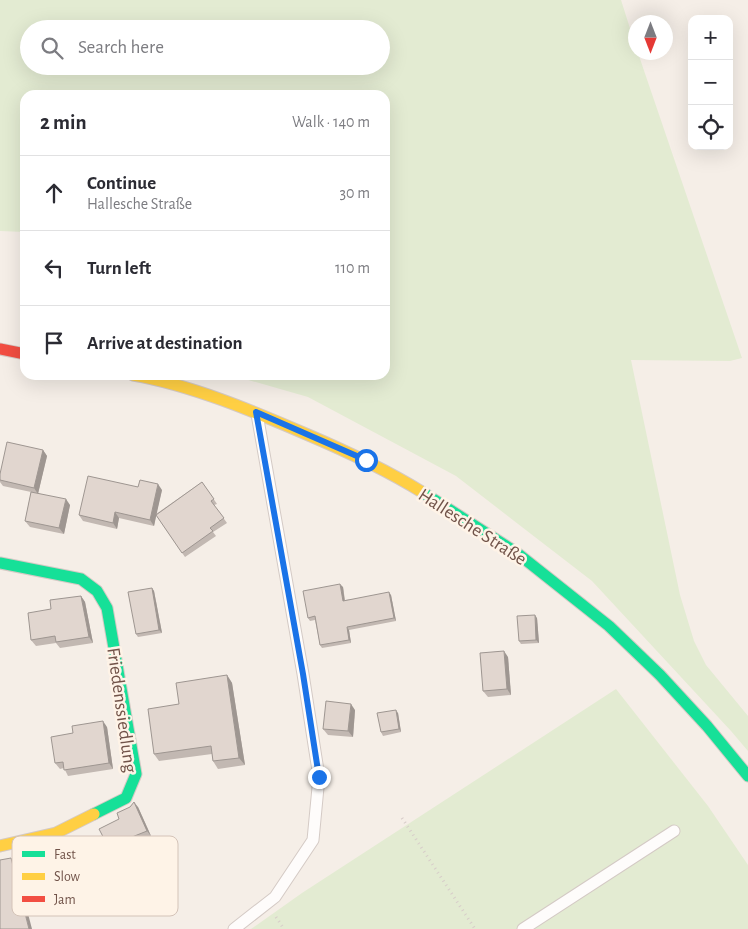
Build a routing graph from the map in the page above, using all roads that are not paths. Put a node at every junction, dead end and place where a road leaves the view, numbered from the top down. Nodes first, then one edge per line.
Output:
1 (0, 349) edge
2 (20, 353) edge
3 (158, 380) edge
4 (256, 412) junction
5 (0, 563) edge
6 (748, 776) edge
7 (674, 831) dead end
8 (43, 836) edge
9 (234, 929) edge
10 (524, 929) edge

1 - 2 street
3 - 4 street, Hallesche Straße
4 - 6 street, Hallesche Straße
4 - 9 lane
5 - 8 street, Friedenssiedlung
7 - 10 lane

